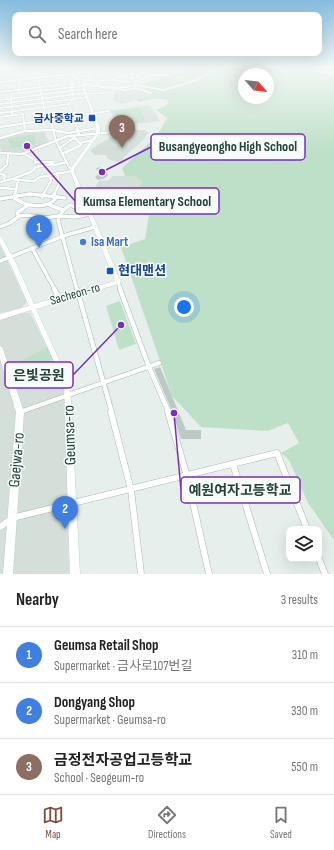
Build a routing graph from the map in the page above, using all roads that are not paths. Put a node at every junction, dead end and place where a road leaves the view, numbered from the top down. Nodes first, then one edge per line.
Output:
1 (19, 94) edge
2 (50, 94) edge
3 (76, 94) edge
4 (80, 94) edge
5 (86, 94) edge
6 (41, 95) junction
7 (73, 95) junction
8 (11, 98) junction
9 (42, 98) junction
10 (74, 99) junction
11 (0, 100) edge
12 (12, 102) junction
13 (43, 103) junction
14 (0, 104) edge
15 (69, 104) junction
16 (12, 107) junction
17 (44, 107) junction
18 (0, 108) edge
19 (12, 111) junction
20 (108, 111) dead end
21 (0, 113) edge
22 (93, 114) junction
23 (12, 115) junction
24 (73, 116) junction
25 (0, 117) edge
26 (50, 120) junction
27 (24, 124) junction
28 (0, 127) edge
29 (53, 130) junction
30 (134, 130) dead end
31 (98, 131) junction
32 (25, 132) junction
33 (79, 134) junction
34 (0, 138) edge
35 (75, 138) junction
36 (93, 140) junction
37 (56, 141) junction
38 (80, 143) junction
39 (60, 148) junction
40 (23, 153) junction
41 (0, 154) edge
42 (8, 154) junction
43 (62, 154) junction
44 (35, 162) junction
45 (67, 162) junction
46 (53, 164) junction
47 (36, 167) junction
48 (72, 170) junction
49 (0, 171) edge
50 (57, 173) junction
51 (0, 174) edge
52 (50, 176) junction
53 (12, 179) junction
54 (18, 180) junction
55 (2, 181) edge
56 (0, 188) edge
57 (17, 189) junction
58 (26, 195) junction
59 (42, 197) junction
60 (55, 197) junction
61 (14, 198) junction
62 (65, 198) dead end
63 (0, 199) edge
64 (84, 200) junction
65 (18, 202) junction
66 (28, 205) junction
67 (50, 205) junction
68 (63, 210) junction
69 (90, 214) junction
70 (27, 215) junction
71 (19, 216) junction
72 (58, 216) junction
73 (42, 218) junction
74 (0, 227) edge
75 (95, 227) junction
76 (63, 236) junction
77 (0, 238) edge
78 (42, 244) junction
79 (32, 248) junction
80 (10, 257) junction
81 (0, 261) edge
82 (118, 282) junction
83 (79, 293) junction
84 (60, 298) junction
85 (32, 307) junction
86 (0, 317) edge
87 (0, 349) edge
88 (159, 363) dead end
89 (149, 367) junction
90 (104, 383) junction
91 (69, 396) junction
92 (20, 412) junction
93 (234, 464) junction
94 (187, 476) junction
95 (131, 490) junction
96 (72, 504) junction
97 (12, 518) junction
98 (306, 526) edge
99 (0, 527) edge
100 (320, 562) edge
101 (8, 574) edge
102 (75, 574) edge
103 (141, 574) edge
104 (209, 574) edge
105 (267, 574) edge
106 (325, 574) edge

1 - 8 street
2 - 6 street
3 - 7 street
4 - 10 street
5 - 22 street
6 - 8 street
6 - 9 street
7 - 9 street
7 - 10 street
8 - 11 street
8 - 12 street
9 - 12 street
9 - 13 street
10 - 13 street
10 - 15 street
12 - 14 street
12 - 16 street
13 - 16 street
13 - 17 street
15 - 17 street
15 - 24 street
16 - 18 street
16 - 19 street
17 - 19 street
17 - 26 street
19 - 21 street
19 - 23 street
20 - 22 street
22 - 24 street
22 - 31 street
23 - 25 street
23 - 27 street
24 - 26 street
24 - 33 street
26 - 27 street
26 - 29 street
27 - 28 street
27 - 32 street
29 - 32 street
29 - 33 street
29 - 37 street
30 - 31 street
31 - 33 street
31 - 33 street
31 - 36 street
32 - 34 street
33 - 35 street
35 - 37 street
35 - 38 street
35 - 39 street
36 - 38 street
36 - 48 street
37 - 39 street
37 - 40 street
38 - 43 street
39 - 43 street
40 - 42 street
40 - 44 street
41 - 42 street
42 - 49 street
43 - 45 street
44 - 46 street
44 - 47 street
45 - 46 street
45 - 48 street
46 - 47 street
47 - 53 street
48 - 50 street
48 - 64 street
50 - 52 street
50 - 60 street
51 - 55 street
52 - 54 street
52 - 59 street
53 - 54 street
53 - 55 street
54 - 57 street
56 - 57 street
57 - 61 street
58 - 59 street
58 - 61 street
58 - 65 street
59 - 60 street
60 - 62 street
60 - 67 street
61 - 63 street
61 - 65 street
64 - 68 street
64 - 69 street
65 - 66 street
66 - 67 street
66 - 70 street
66 - 71 street
67 - 68 street
68 - 72 street
69 - 72 street
69 - 75 street
70 - 71 street
70 - 73 street
71 - 74 street
72 - 73 street
72 - 76 street
73 - 78 street
75 - 76 street
75 - 82 street
76 - 78 street
76 - 83 street
77 - 80 street, Geumsa-ro
78 - 79 street
79 - 80 street
79 - 84 street
80 - 81 street
80 - 85 street, Geumsa-ro
82 - 83 street, Sacheon-ro
82 - 89 street
83 - 84 street, Sacheon-ro
83 - 90 street
84 - 85 street, Sacheon-ro
85 - 86 street, Sacheon-ro
85 - 91 street, Geumsa-ro
87 - 92 street, Gaejwa-ro
88 - 89 street
89 - 90 street
89 - 94 street
90 - 91 street
90 - 95 street
91 - 92 street
91 - 96 street, Geumsa-ro
92 - 97 street, Gaejwa-ro
93 - 94 street
93 - 98 street
93 - 105 street
94 - 95 street
94 - 104 street
95 - 96 street
95 - 103 street
96 - 97 street
96 - 102 street, Geumsa-ro
97 - 99 street
97 - 101 street, Gaejwa-ro
100 - 106 street

